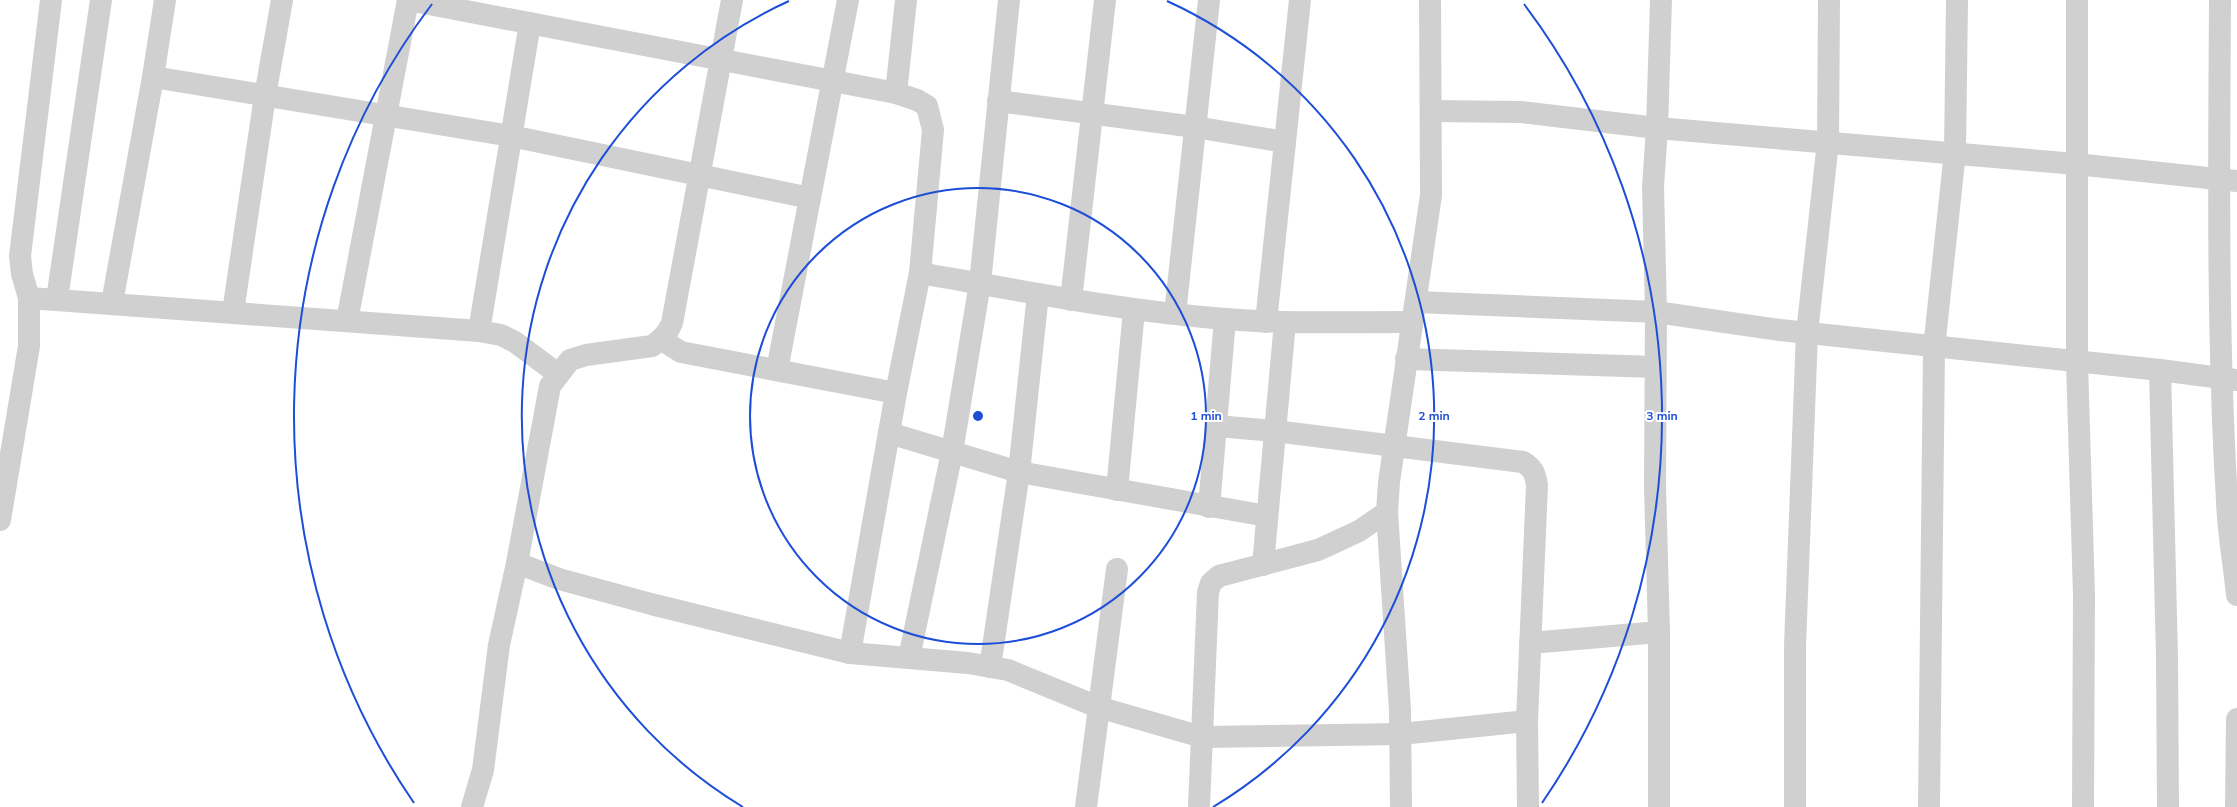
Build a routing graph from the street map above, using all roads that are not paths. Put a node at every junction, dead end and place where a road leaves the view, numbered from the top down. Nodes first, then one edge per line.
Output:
1 (51, 0) edge
2 (101, 0) edge
3 (165, 0) edge
4 (282, 0) edge
5 (408, 0) edge
6 (732, 0) edge
7 (848, 0) edge
8 (906, 0) edge
9 (1009, 0) edge
10 (1105, 0) edge
11 (1209, 0) edge
12 (1300, 0) edge
13 (1430, 0) edge
14 (1661, 0) edge
15 (1829, 0) edge
16 (1957, 0) edge
17 (2077, 0) edge
18 (2220, 0) edge
19 (530, 23) junction
20 (720, 60) junction
21 (153, 77) junction
22 (832, 81) junction
23 (896, 93) junction
24 (265, 96) junction
25 (998, 101) junction
26 (1431, 111) junction
27 (1094, 113) junction
28 (386, 116) junction
29 (1195, 126) junction
30 (1657, 128) junction
31 (510, 136) junction
32 (1285, 142) junction
33 (1828, 142) junction
34 (1954, 152) junction
35 (2076, 164) junction
36 (698, 174) junction
37 (2228, 181) edge
38 (810, 198) junction
39 (920, 273) junction
40 (980, 283) junction
41 (1038, 294) junction
42 (29, 298) junction
43 (57, 299) junction
44 (1071, 300) junction
45 (112, 303) junction
46 (1134, 310) junction
47 (233, 312) junction
48 (1413, 312) junction
49 (1656, 312) junction
50 (1175, 314) junction
51 (1225, 319) junction
52 (347, 321) junction
53 (1276, 322) junction
54 (478, 331) junction
55 (1807, 333) junction
56 (662, 340) junction
57 (1934, 348) junction
58 (1406, 359) junction
59 (2077, 362) junction
60 (1655, 367) junction
61 (776, 370) junction
62 (2160, 370) junction
63 (558, 374) junction
64 (2230, 380) edge
65 (896, 394) junction
66 (1216, 426) junction
67 (1275, 430) junction
68 (889, 433) junction
69 (1396, 445) junction
70 (952, 452) junction
71 (1019, 472) junction
72 (1117, 490) junction
73 (1209, 507) junction
74 (1387, 512) junction
75 (1267, 516) junction
76 (0, 520) edge
77 (517, 564) junction
78 (1263, 564) junction
79 (1117, 568) dead end
80 (2237, 594) edge
81 (1659, 632) junction
82 (1530, 643) junction
83 (850, 653) junction
84 (909, 658) junction
85 (990, 667) junction
86 (1098, 707) junction
87 (2237, 719) edge
88 (1527, 721) junction
89 (1400, 734) junction
90 (1202, 737) junction
91 (472, 807) edge
92 (1086, 807) edge
93 (1199, 807) edge
94 (1401, 807) edge
95 (1528, 807) edge
96 (1659, 807) edge
97 (1795, 807) edge
98 (1929, 807) edge
99 (2083, 807) edge
100 (2168, 807) edge
101 (2236, 807) edge

1 - 42 street
2 - 43 street
3 - 21 street
4 - 24 street
5 - 19 street
5 - 28 street
6 - 20 street
7 - 22 street
8 - 23 street
9 - 25 street
10 - 27 street
11 - 29 street
12 - 32 street
13 - 26 street
14 - 30 street
15 - 33 street
16 - 34 street
17 - 35 street
18 - 37 street
19 - 20 street
19 - 31 street
20 - 22 street
20 - 36 street
21 - 24 street
21 - 45 street
22 - 23 street
22 - 38 street
23 - 39 street
24 - 28 street
24 - 47 street
25 - 27 street
25 - 40 street
26 - 30 street
26 - 48 street
27 - 29 street
27 - 44 street
28 - 31 street
28 - 52 street
29 - 32 street
29 - 50 street
30 - 33 street
30 - 49 street
31 - 36 street
31 - 54 street
32 - 53 street
33 - 34 street
33 - 55 street
34 - 35 street
34 - 57 street
35 - 37 street
35 - 59 street
36 - 38 street
36 - 56 street
37 - 64 street
38 - 61 street
39 - 40 street
39 - 65 street
40 - 41 street
40 - 70 street
41 - 44 street
41 - 71 street
42 - 43 street
42 - 76 street
43 - 45 street
44 - 46 street
45 - 47 street
46 - 50 street
46 - 72 street
47 - 52 street
48 - 49 street
48 - 53 street
48 - 58 street
49 - 55 street
49 - 60 street
50 - 51 street
51 - 53 street
51 - 66 street
52 - 54 street
53 - 67 street
54 - 63 street
55 - 57 street
55 - 97 street
56 - 61 street
56 - 63 street
57 - 59 street
57 - 98 street
58 - 60 street
58 - 69 street
59 - 62 street
59 - 99 street
60 - 81 street
61 - 65 street
62 - 64 street
62 - 100 street
63 - 77 street
64 - 80 street
65 - 68 street
66 - 67 street
66 - 73 street
67 - 69 street
67 - 75 street
68 - 70 street
68 - 83 street
69 - 74 street
69 - 82 street
70 - 71 street
70 - 84 street
71 - 72 street
71 - 85 street
72 - 73 street
73 - 75 street
74 - 78 street
74 - 89 street
75 - 78 street
77 - 83 street
77 - 91 street
78 - 90 street
79 - 86 street
81 - 82 street
81 - 96 street
82 - 88 street
83 - 84 street
84 - 85 street
85 - 86 street
86 - 90 street
86 - 92 street
87 - 101 street
88 - 89 street
88 - 95 street
89 - 90 street
89 - 94 street
90 - 93 street

